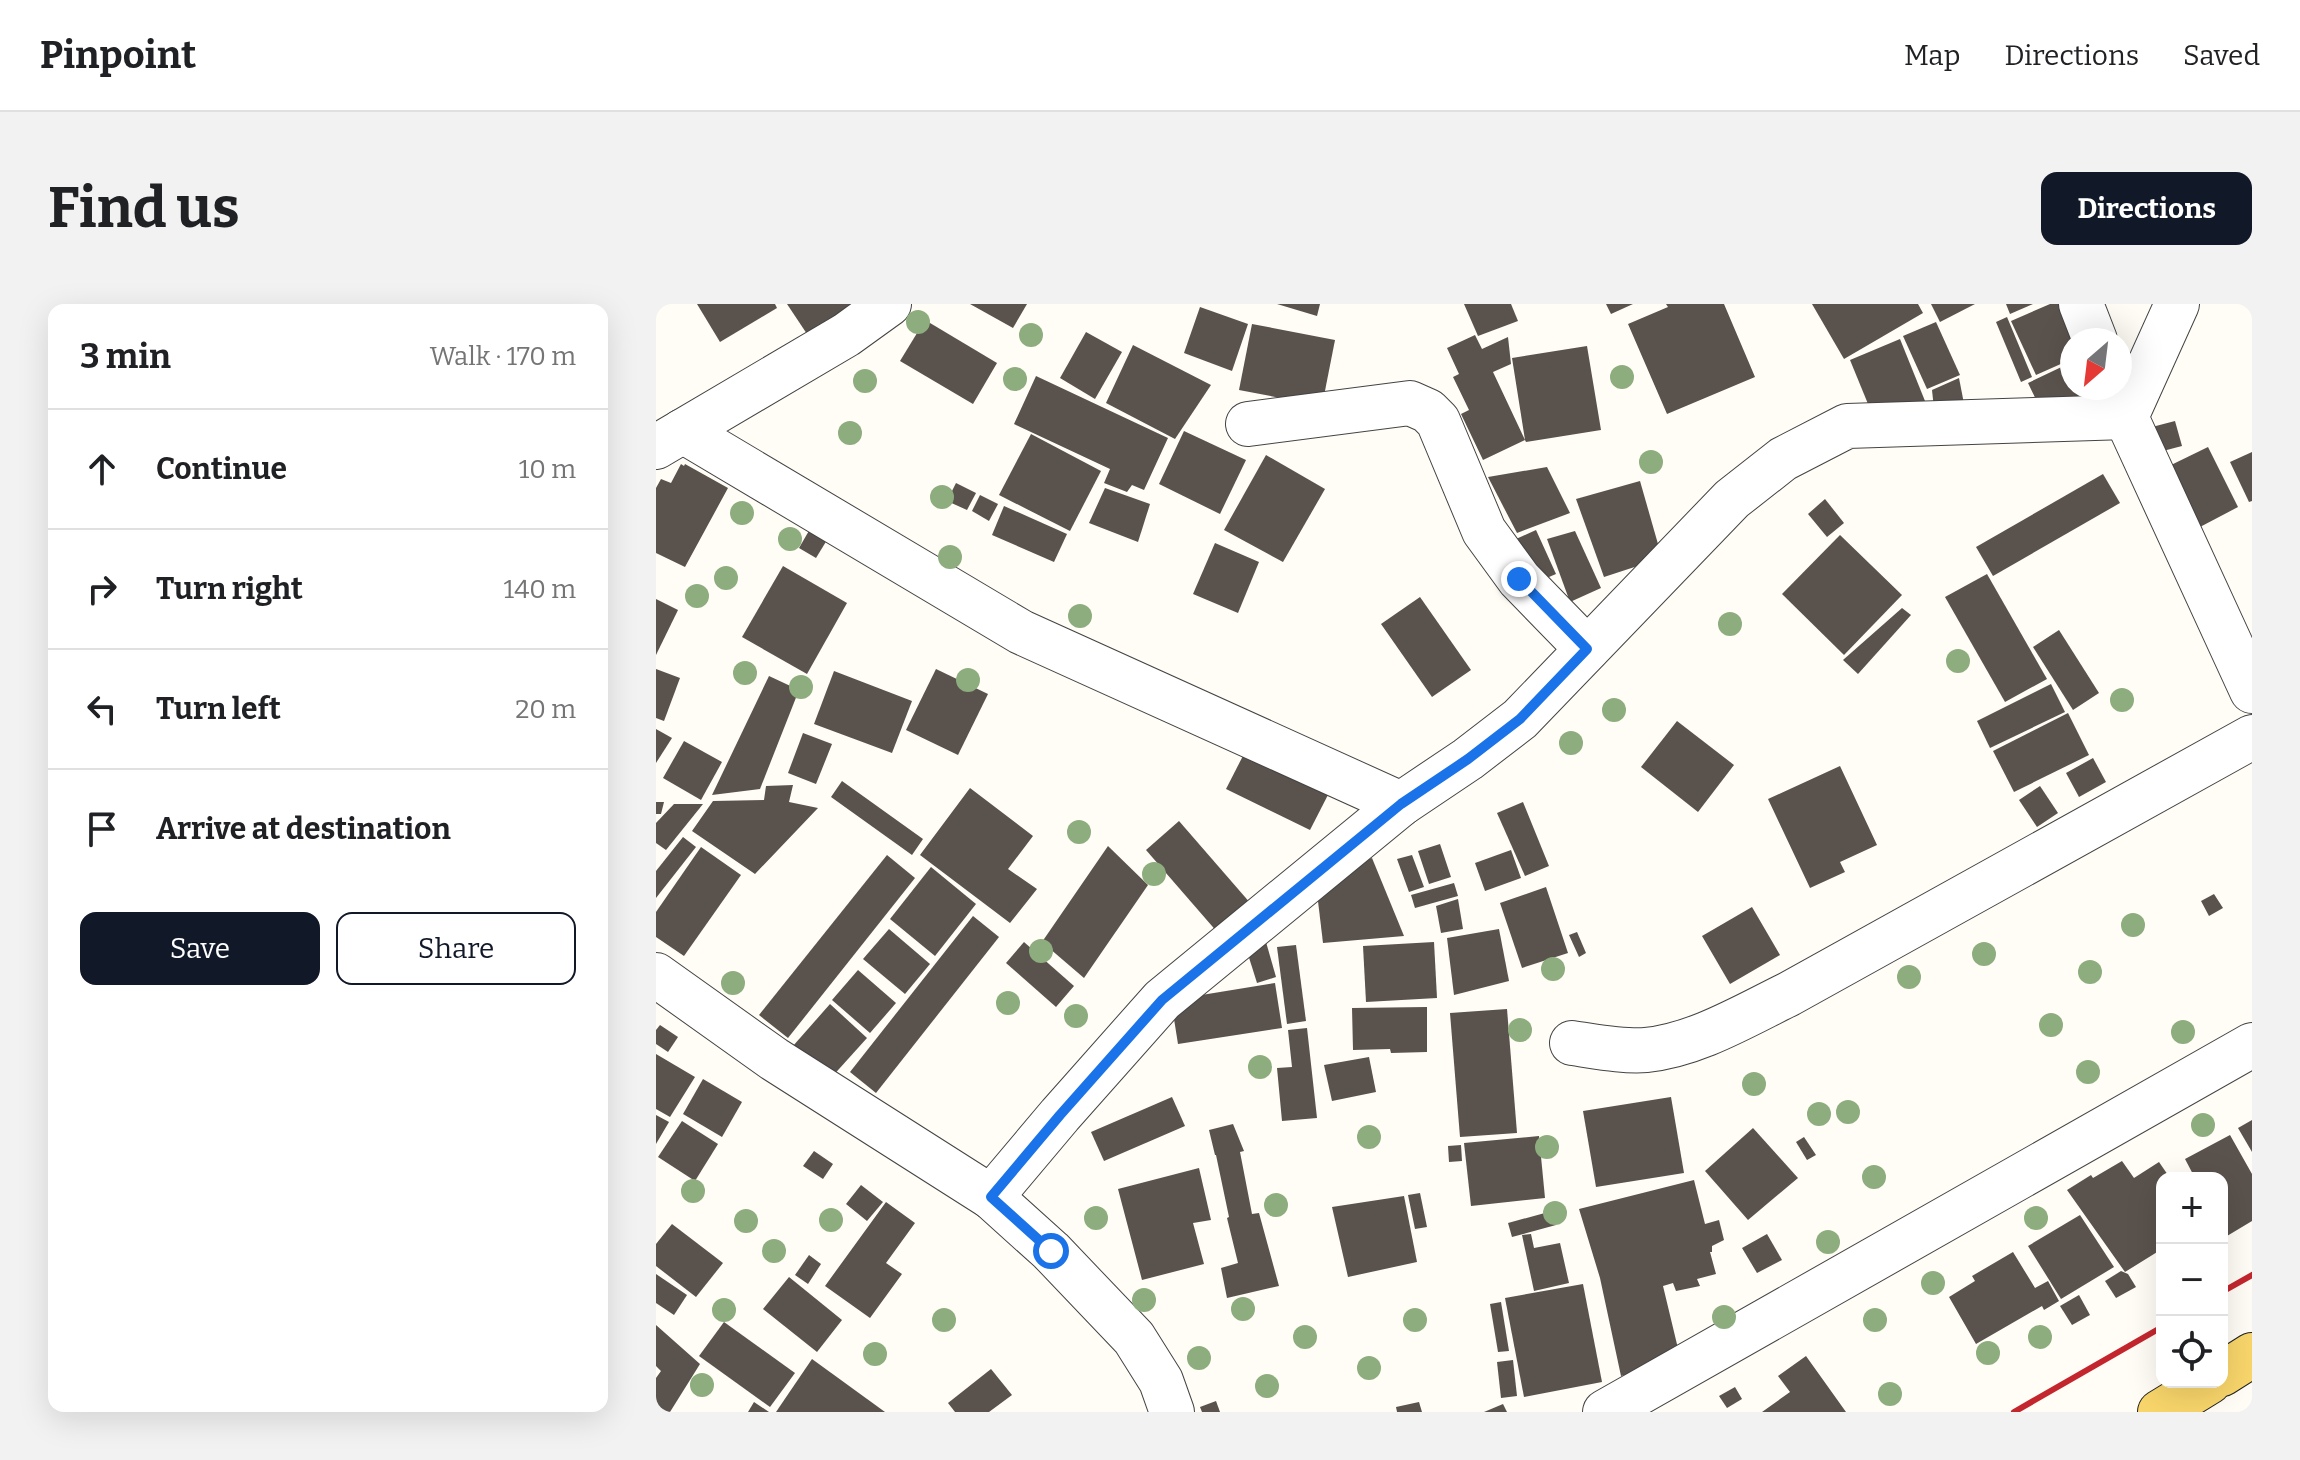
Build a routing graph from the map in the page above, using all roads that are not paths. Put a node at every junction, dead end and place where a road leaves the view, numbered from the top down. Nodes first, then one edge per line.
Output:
1 (889, 304) edge
2 (2081, 304) edge
3 (2177, 304) edge
4 (2090, 328) edge
5 (2120, 403) edge
6 (1248, 424) dead end
7 (670, 439) edge
8 (1587, 649) junction
9 (2252, 691) edge
10 (2252, 737) edge
11 (1401, 804) junction
12 (656, 975) edge
13 (1572, 1043) dead end
14 (2252, 1045) edge
15 (991, 1197) junction
16 (2252, 1355) edge
17 (2228, 1370) edge
18 (1172, 1412) edge
19 (1605, 1412) edge

1 - 7 street
2 - 4 street
3 - 5 street
5 - 8 street
5 - 9 street
6 - 8 street
7 - 11 street
8 - 11 street
10 - 13 street
11 - 15 street
12 - 15 street
14 - 19 street
15 - 18 street
16 - 17 main road

